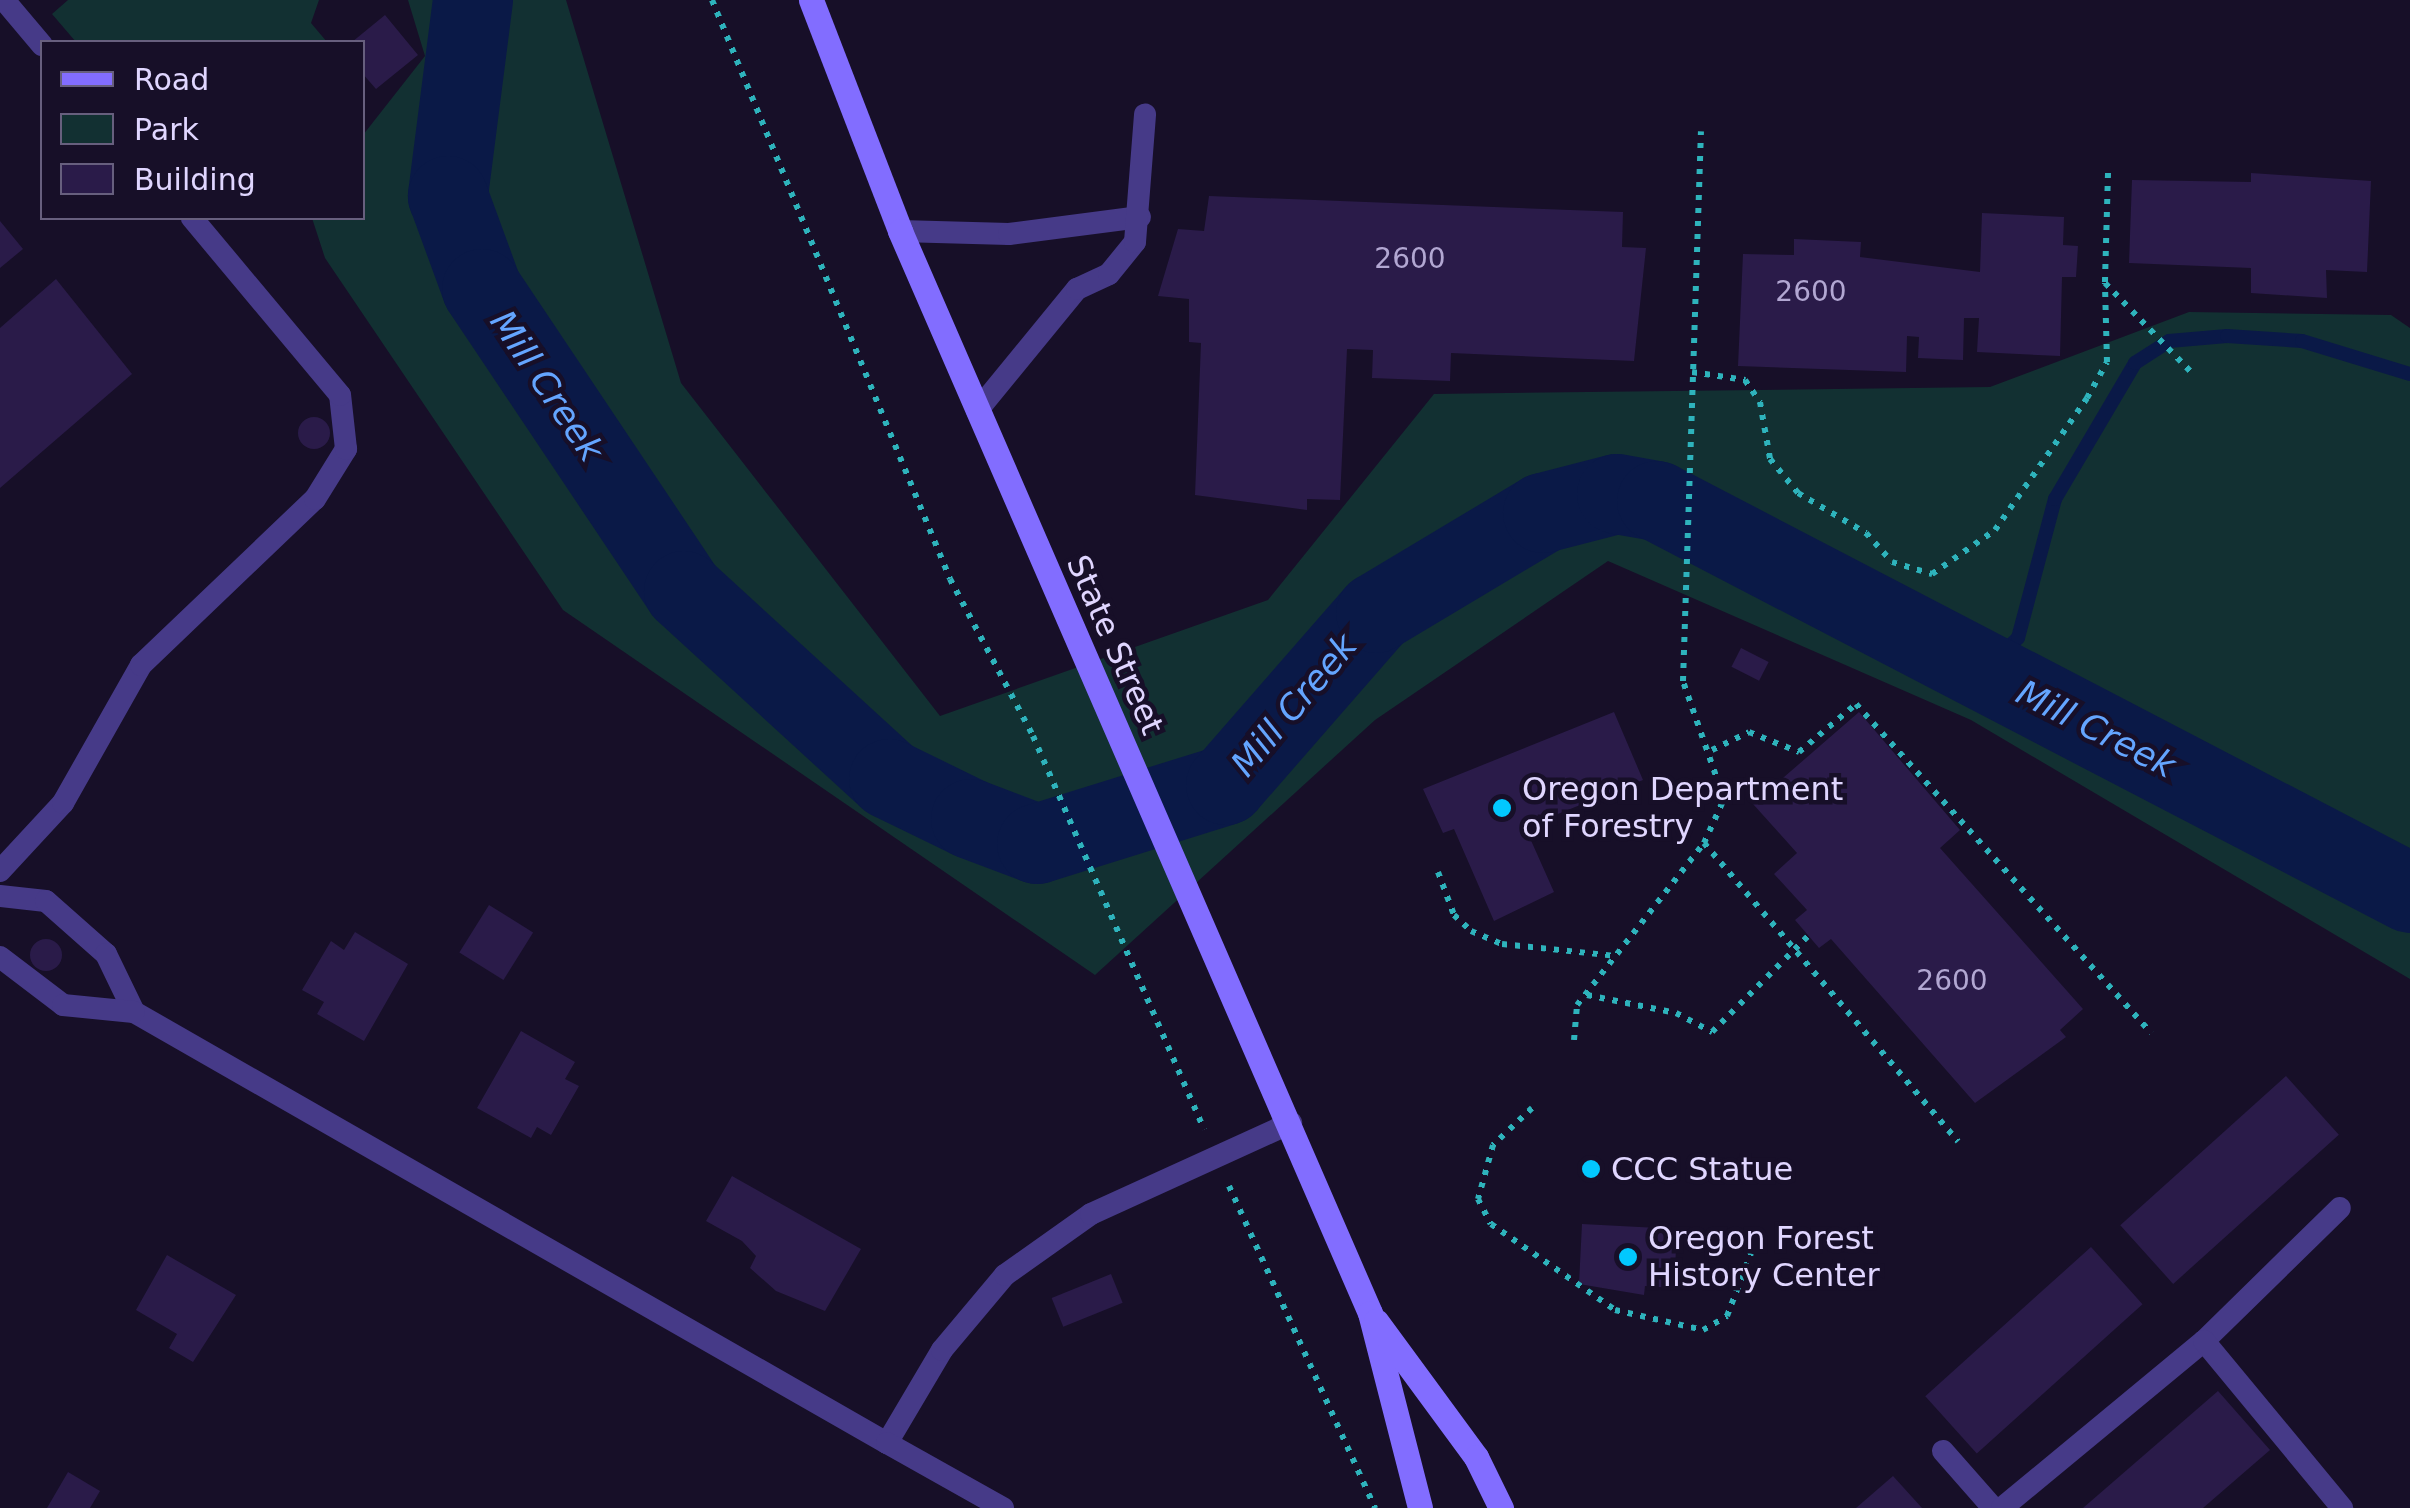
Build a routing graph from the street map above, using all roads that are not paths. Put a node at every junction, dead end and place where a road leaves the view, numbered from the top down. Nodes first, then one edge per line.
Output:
1 (4, 0) edge
2 (811, 0) edge
3 (40, 43) edge
4 (1145, 114) dead end
5 (1140, 217) junction
6 (194, 220) edge
7 (900, 231) junction
8 (977, 411) junction
9 (0, 871) edge
10 (0, 896) edge
11 (0, 956) edge
12 (134, 1012) junction
13 (1291, 1123) junction
14 (2340, 1208) dead end
15 (1370, 1313) junction
16 (2204, 1341) junction
17 (887, 1443) junction
18 (1943, 1452) dead end
19 (1003, 1508) edge
20 (1420, 1508) edge
21 (1501, 1508) edge
22 (1992, 1508) edge
23 (2002, 1508) edge
24 (2342, 1508) edge

1 - 3 lane
2 - 7 main road, State Street
4 - 5 lane
5 - 7 lane
5 - 8 lane
6 - 9 lane
7 - 8 main road, State Street
8 - 13 main road, State Street
10 - 12 lane
11 - 12 lane
12 - 17 lane
13 - 15 main road, State Street
13 - 17 lane
14 - 16 lane
15 - 20 main road, State Street
15 - 21 main road, State Street
16 - 23 lane
16 - 24 lane
17 - 19 lane
18 - 22 lane

